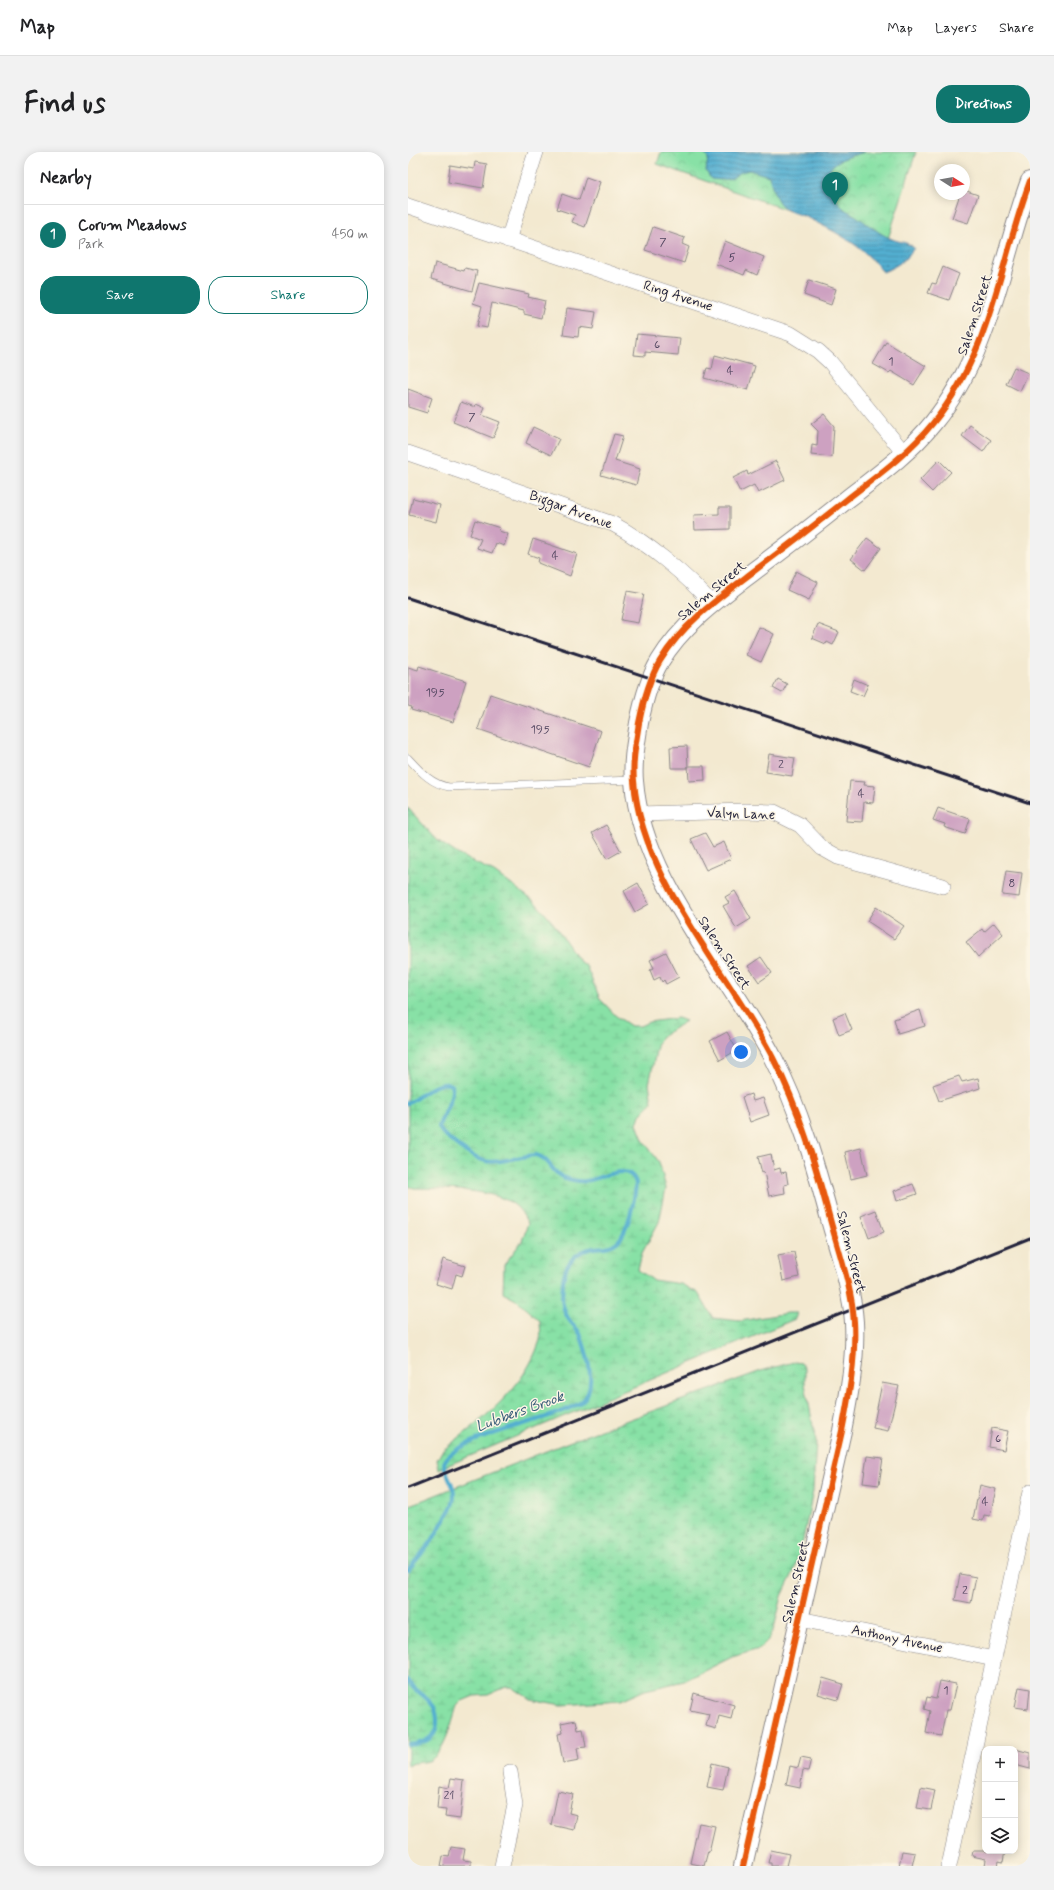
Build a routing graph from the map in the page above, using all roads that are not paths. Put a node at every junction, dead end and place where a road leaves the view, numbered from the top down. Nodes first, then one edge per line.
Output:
1 (536, 152) edge
2 (1030, 181) edge
3 (408, 206) edge
4 (508, 240) junction
5 (408, 453) edge
6 (904, 453) junction
7 (712, 604) junction
8 (408, 758) edge
9 (633, 780) junction
10 (639, 814) junction
11 (943, 886) dead end
12 (1030, 1492) edge
13 (800, 1619) junction
14 (994, 1659) junction
15 (510, 1772) dead end
16 (502, 1866) edge
17 (743, 1866) edge
18 (949, 1866) edge

1 - 4 street
2 - 6 street, Salem Street
3 - 4 street, Ring Avenue
4 - 6 street, Ring Avenue
5 - 7 street, Biggar Avenue
6 - 7 street, Salem Street
7 - 9 street, Salem Street
8 - 9 lane
9 - 10 street, Salem Street
10 - 11 street, Valyn Lane
10 - 13 street, Salem Street
12 - 14 street
13 - 14 street, Anthony Avenue
13 - 17 street, Salem Street
14 - 18 street
15 - 16 street

